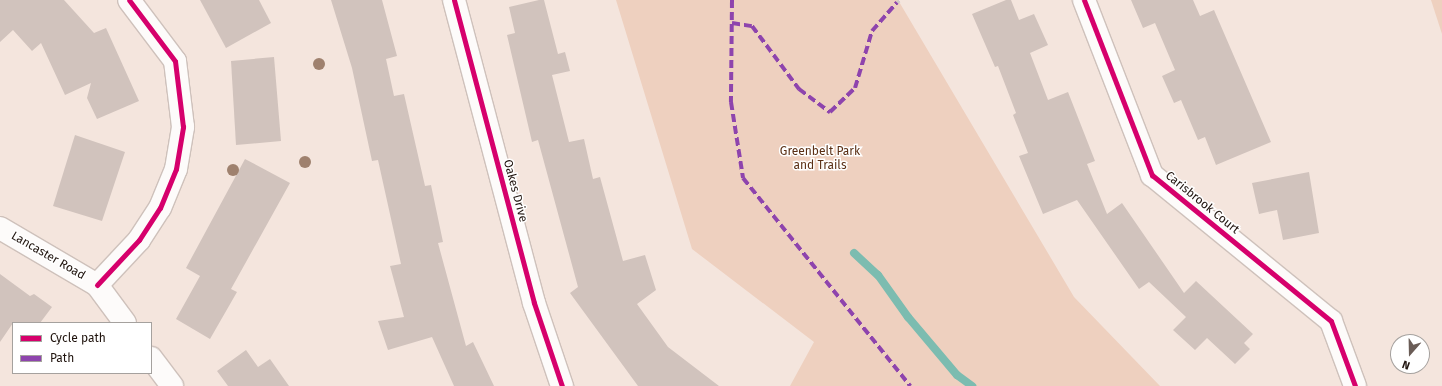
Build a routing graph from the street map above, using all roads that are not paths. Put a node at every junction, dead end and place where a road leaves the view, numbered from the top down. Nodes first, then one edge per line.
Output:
1 (129, 0) edge
2 (454, 0) edge
3 (1084, 0) edge
4 (0, 228) edge
5 (97, 285) junction
6 (124, 322) edge
7 (152, 359) edge
8 (172, 386) edge
9 (562, 386) edge
10 (1355, 386) edge

1 - 5 street
2 - 9 street, Oakes Drive
3 - 10 street, Carisbrook Court
4 - 5 street, Lancaster Road
5 - 6 street, Lancaster Road
7 - 8 street

